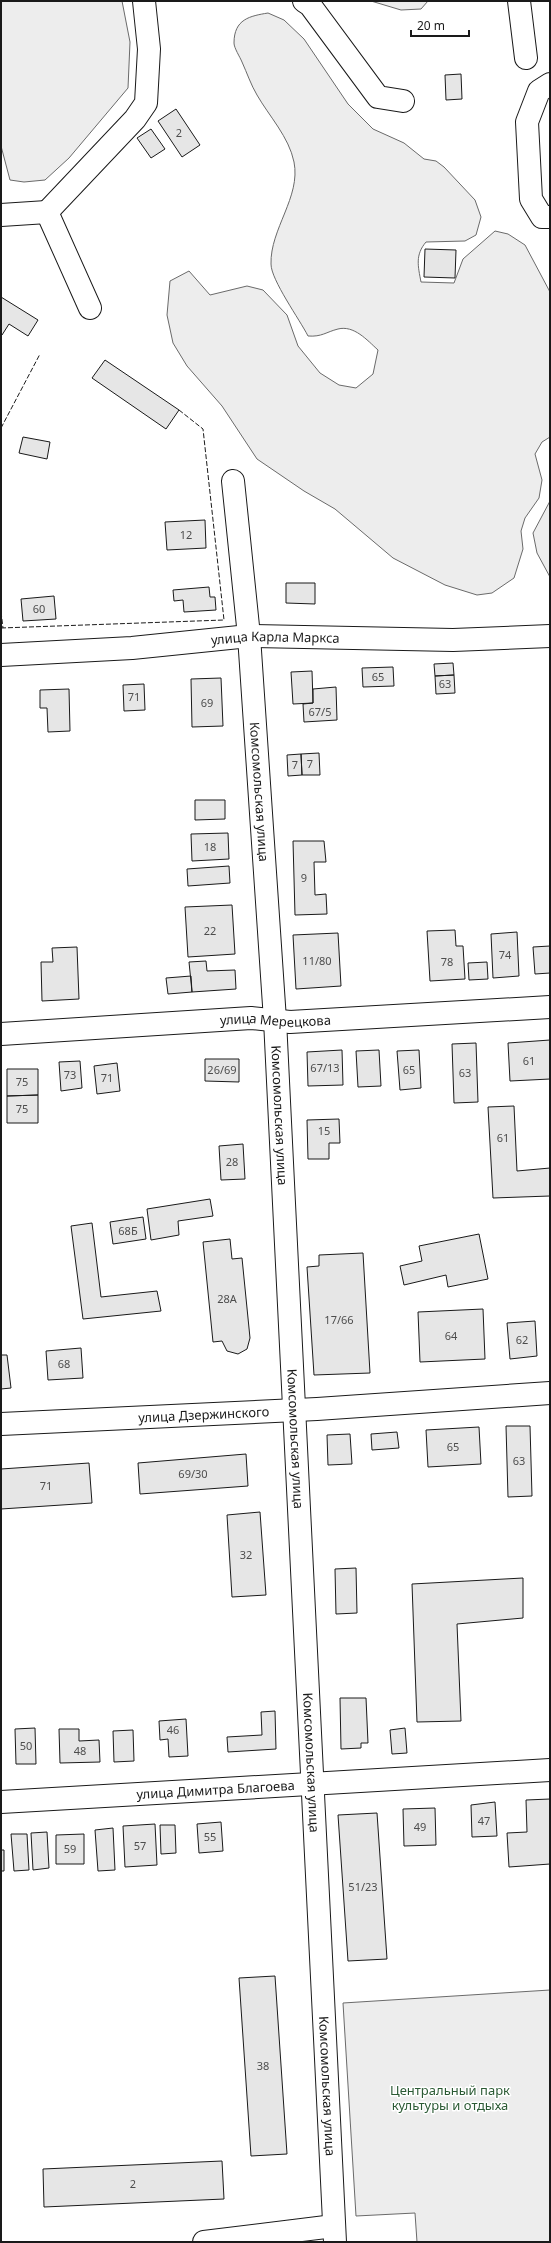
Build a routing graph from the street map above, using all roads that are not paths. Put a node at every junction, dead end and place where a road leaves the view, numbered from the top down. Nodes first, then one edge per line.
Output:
1 (144, 1) edge
2 (304, 1) edge
3 (519, 1) edge
4 (526, 58) dead end
5 (550, 84) edge
6 (403, 102) dead end
7 (47, 212) junction
8 (1, 215) edge
9 (550, 217) edge
10 (90, 308) dead end
11 (233, 481) dead end
12 (249, 636) junction
13 (550, 636) edge
14 (1, 655) edge
15 (550, 1007) edge
16 (275, 1020) junction
17 (1, 1034) edge
18 (550, 1393) edge
19 (294, 1409) junction
20 (1, 1424) edge
21 (550, 1770) edge
22 (312, 1784) junction
23 (1, 1802) edge
24 (334, 2234) edge
25 (204, 2242) edge

1 - 7 street
2 - 6 street
3 - 4 street
5 - 9 street
7 - 8 street
7 - 10 street
11 - 12 street, Комсомольская улица
12 - 13 street, улица Карла Маркса
12 - 14 street, улица Карла Маркса
12 - 16 street, Комсомольская улица
15 - 16 street, улица Мерецкова
16 - 17 street, улица Мерецкова
16 - 19 street, Комсомольская улица
18 - 19 street, улица Дзержинского
19 - 20 street, улица Дзержинского
19 - 22 street, Комсомольская улица
21 - 22 street, улица Димитра Благоева
22 - 23 street, улица Димитра Благоева
22 - 24 street, Комсомольская улица
24 - 25 street

